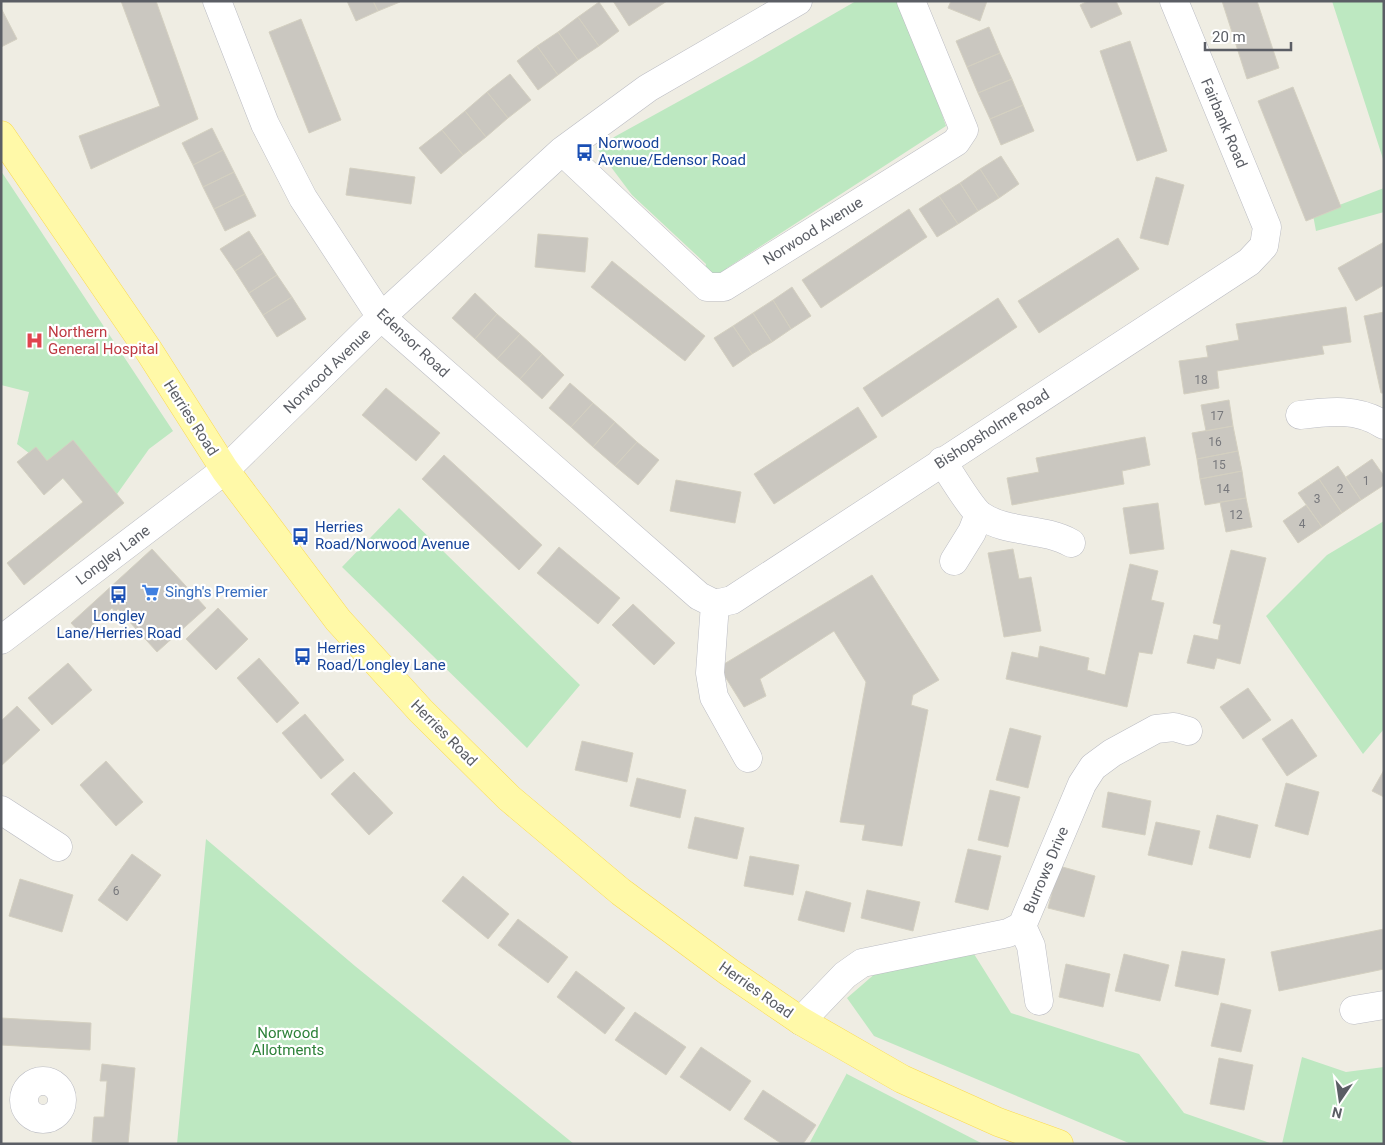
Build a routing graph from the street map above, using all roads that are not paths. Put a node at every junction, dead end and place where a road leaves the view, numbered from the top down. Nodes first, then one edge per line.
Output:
1 (217, 1) edge
2 (798, 1) edge
3 (911, 1) edge
4 (1174, 1) edge
5 (1, 135) edge
6 (562, 150) junction
7 (1264, 246) joint
8 (381, 317) junction
9 (1300, 414) dead end
10 (1384, 425) edge
11 (942, 461) junction
12 (225, 470) junction
13 (979, 514) junction
14 (1071, 543) dead end
15 (954, 561) dead end
16 (714, 604) junction
17 (4, 633) edge
18 (1188, 731) dead end
19 (748, 758) dead end
20 (1, 810) edge
21 (58, 847) dead end
22 (1022, 926) junction
23 (1039, 1001) dead end
24 (1384, 1005) edge
25 (1354, 1010) dead end
26 (801, 1022) junction
27 (1059, 1144) edge

1 - 8 street, Edensor Road
2 - 6 street, Norwood Avenue
3 - 6 street, Norwood Avenue
4 - 7 street, Fairbank Road
5 - 12 main road, Herries Road
6 - 8 street, Norwood Avenue
7 - 11 street, Bishopsholme Road
8 - 12 street, Norwood Avenue
8 - 16 street, Edensor Road
9 - 10 street
11 - 13 street
11 - 16 street, Bishopsholme Road
12 - 17 street, Longley Lane
12 - 26 main road, Herries Road
13 - 14 street
13 - 15 street
16 - 19 street
18 - 22 street, Burrows Drive
20 - 21 street
22 - 23 street
22 - 26 street, Burrows Drive
24 - 25 street
26 - 27 main road, Herries Road

